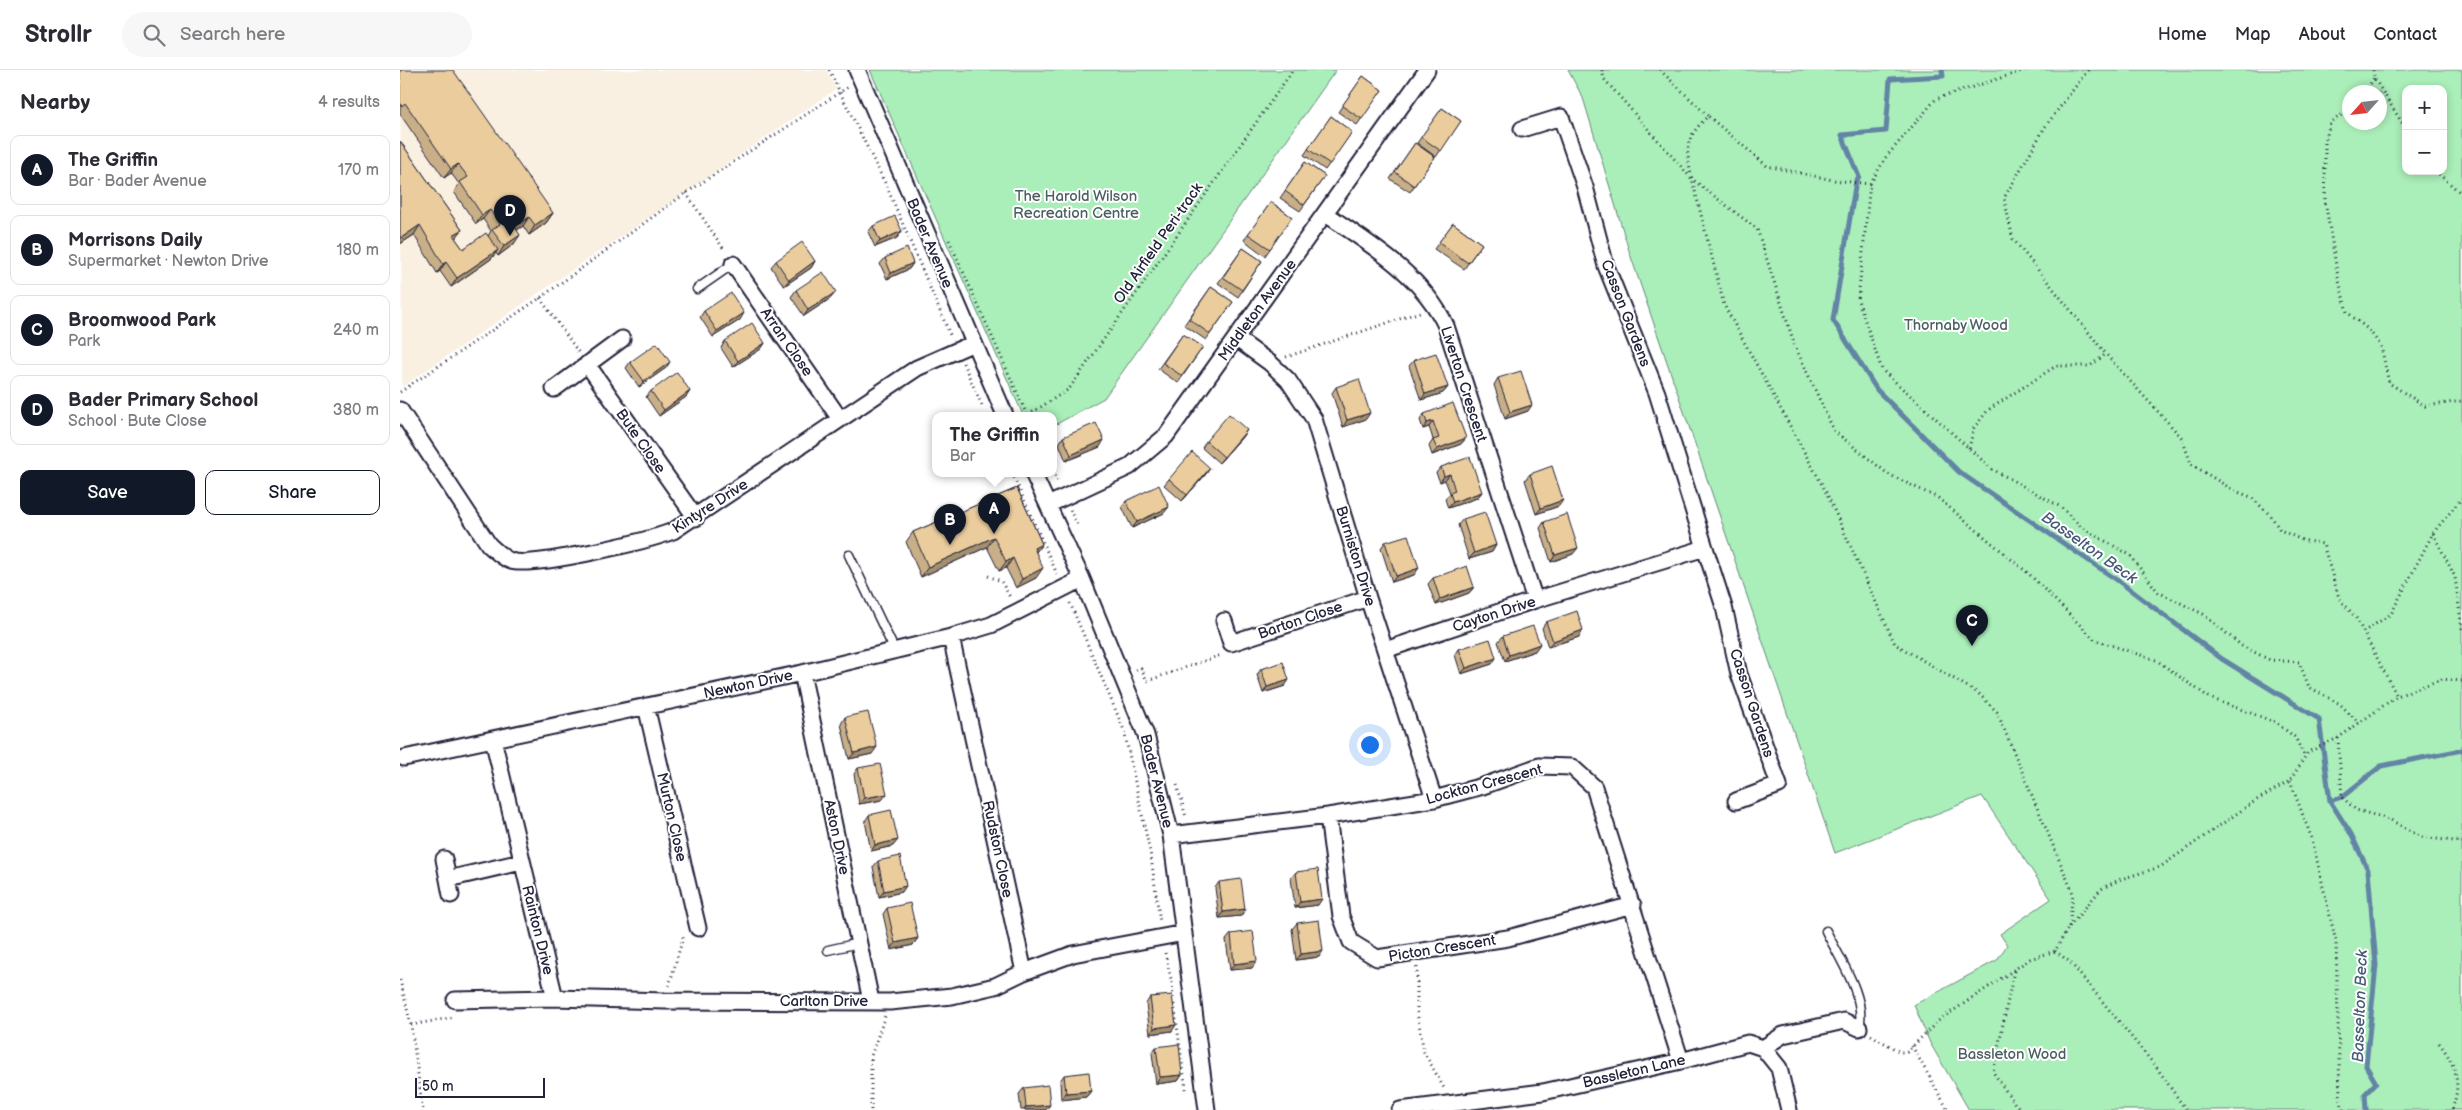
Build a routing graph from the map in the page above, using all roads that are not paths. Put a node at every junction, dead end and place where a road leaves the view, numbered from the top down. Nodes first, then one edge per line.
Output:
1 (1427, 70) edge
2 (859, 75) edge
3 (1522, 129) dead end
4 (1326, 214) junction
5 (733, 264) joint
6 (697, 289) dead end
7 (622, 339) dead end
8 (1237, 339) junction
9 (974, 343) junction
10 (587, 364) junction
11 (554, 389) dead end
12 (400, 410) edge
13 (1005, 412) edge
14 (840, 419) junction
15 (1035, 477) edge
16 (1048, 505) junction
17 (696, 518) junction
18 (1705, 548) junction
19 (849, 555) dead end
20 (1082, 579) junction
21 (1368, 598) junction
22 (1535, 600) junction
23 (1224, 621) dead end
24 (951, 637) junction
25 (1385, 650) junction
26 (895, 651) junction
27 (802, 673) junction
28 (646, 706) junction
29 (493, 739) junction
30 (404, 758) dead end
31 (1434, 799) junction
32 (1736, 800) dead end
33 (1328, 816) junction
34 (1171, 835) junction
35 (444, 860) dead end
36 (521, 862) junction
37 (448, 879) junction
38 (451, 895) dead end
39 (1633, 905) junction
40 (698, 928) road end
41 (1826, 931) dead end
42 (1184, 933) junction
43 (859, 943) junction
44 (828, 950) dead end
45 (1024, 972) junction
46 (555, 998) junction
47 (455, 1000) road end
48 (871, 1001) junction
49 (1859, 1028) joint
50 (1763, 1048) junction
51 (1681, 1061) junction
52 (1207, 1110) edge
53 (1400, 1110) edge
54 (1789, 1110) edge

1 - 4 street, Middleton Avenue
2 - 9 street, Bader Avenue
3 - 18 street, Casson Gardens
4 - 8 street, Middleton Avenue
4 - 22 street, Liverton Crescent
5 - 6 lane
5 - 14 street, Arran Close
7 - 10 street
8 - 16 street, Middleton Avenue
8 - 21 street, Burniston Drive
9 - 13 street, Bader Avenue
9 - 14 street, Kintyre Drive
10 - 11 street
10 - 17 street, Bute Close
12 - 17 street, Kintyre Drive
14 - 17 street, Kintyre Drive
15 - 16 street, Bader Avenue
16 - 20 street, Bader Avenue
18 - 22 street, Cayton Drive
18 - 32 street, Casson Gardens
19 - 26 lane
20 - 24 street, Newton Drive
20 - 34 street, Bader Avenue
21 - 23 street, Barton Close
21 - 25 street, Burniston Drive
22 - 25 street, Cayton Drive
24 - 26 street, Newton Drive
24 - 45 street, Rudston Close
25 - 31 street, Burniston Drive
26 - 27 street, Newton Drive
27 - 28 street, Newton Drive
27 - 43 street, Aston Drive
28 - 29 street, Newton Drive
28 - 40 street, Murton Close
29 - 30 street, Newton Drive
29 - 36 street, Rainton Drive
31 - 33 street, Lockton Crescent
31 - 39 street, Lockton Crescent
33 - 34 street, Lockton Crescent
33 - 39 street, Picton Crescent
34 - 42 street, Bader Avenue
35 - 37 street
36 - 37 street
36 - 46 street, Rainton Drive
37 - 38 street
39 - 51 street, Lockton Crescent
41 - 49 lane
42 - 45 street, Carlton Drive
42 - 52 street, Bader Avenue
43 - 44 lane
43 - 48 street, Aston Drive
45 - 48 street, Carlton Drive
46 - 47 street, Carlton Drive
46 - 48 street, Carlton Drive
49 - 50 street
50 - 51 street, Bassleton Lane
50 - 54 street
51 - 53 street, Bassleton Lane

